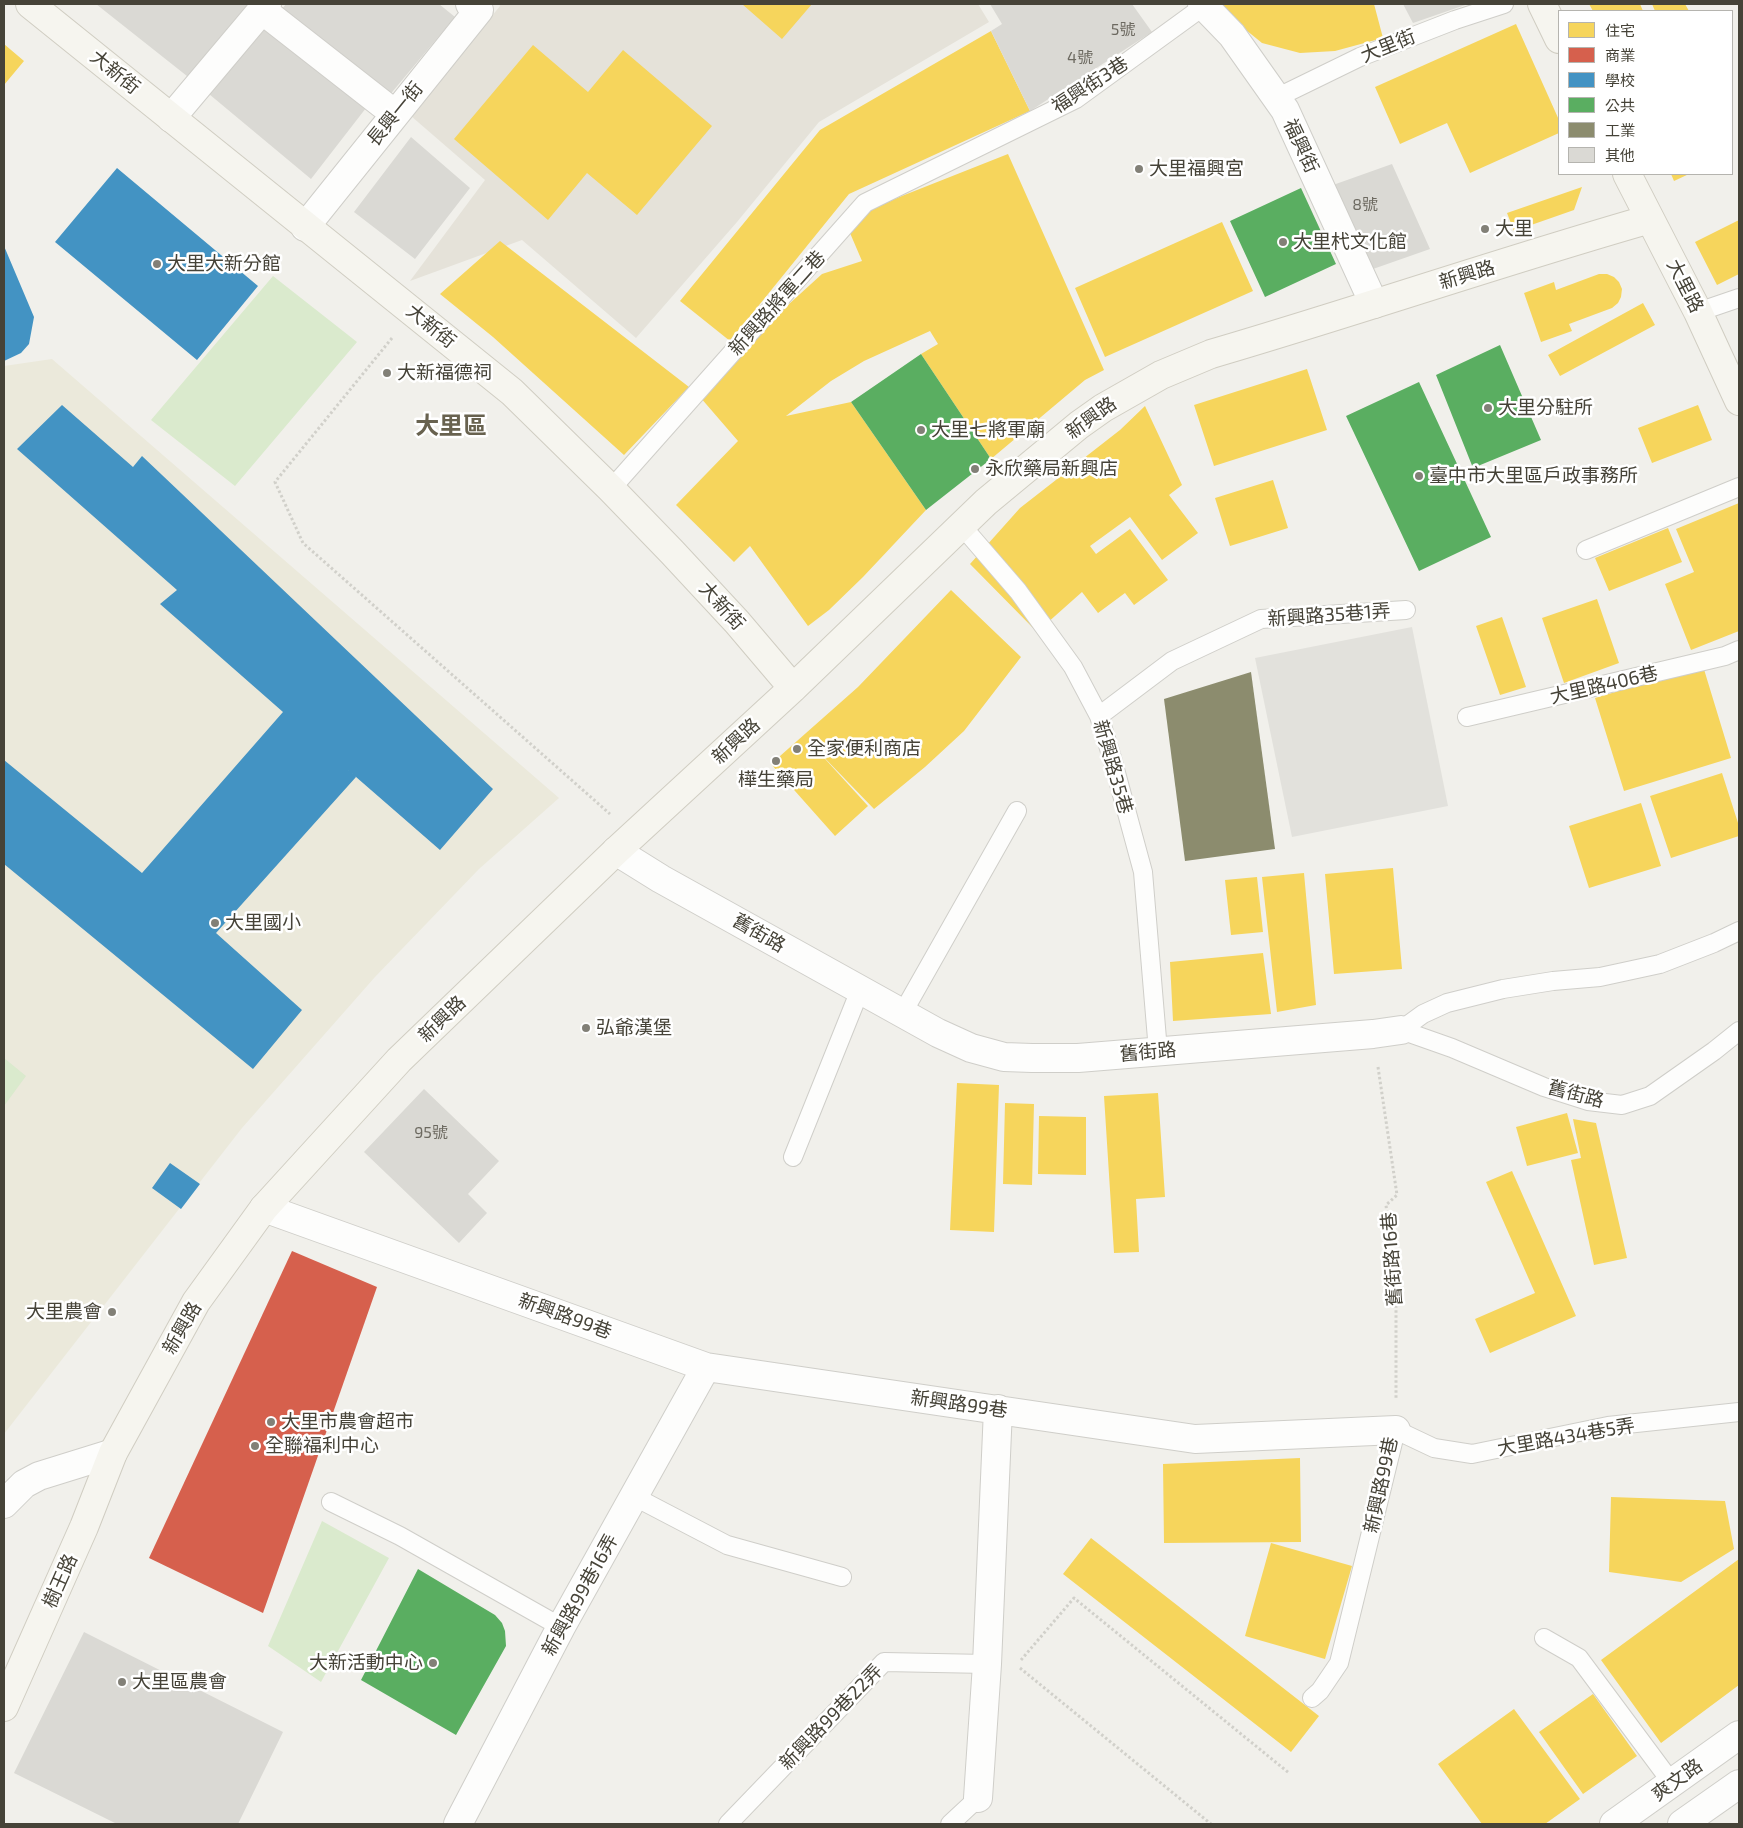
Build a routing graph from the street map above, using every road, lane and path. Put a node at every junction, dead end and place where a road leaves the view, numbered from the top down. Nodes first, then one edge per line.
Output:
1 (30, 4) edge
2 (470, 4) edge
3 (1504, 4) edge
4 (1542, 4) edge
5 (1203, 5) edge
6 (264, 7) edge
7 (1558, 37) edge
8 (1276, 98) junction
9 (394, 114) junction
10 (171, 118) junction
11 (970, 153) joint
12 (1628, 175) edge
13 (1650, 219) junction
14 (306, 227) junction
15 (1739, 298) edge
16 (1374, 304) junction
17 (414, 312) junction
18 (1698, 312) junction
19 (1739, 401) edge
20 (1739, 487) edge
21 (611, 489) junction
22 (961, 525) junction
23 (1586, 550) dead end
24 (1406, 610) dead end
25 (1739, 650) edge
26 (792, 688) junction
27 (1099, 716) junction
28 (1467, 718) dead end
29 (1017, 811) dead end
30 (625, 843) junction
31 (1739, 931) edge
32 (860, 990) junction
33 (902, 1014) junction
34 (1401, 1030) junction
35 (1739, 1031) edge
36 (1373, 1034) junction
37 (1158, 1051) junction
38 (793, 1157) dead end
39 (264, 1208) junction
40 (706, 1367) junction
41 (998, 1409) junction
42 (1739, 1412) edge
43 (1396, 1430) junction
44 (113, 1453) junction
45 (635, 1497) junction
46 (331, 1502) dead end
47 (4, 1503) edge
48 (842, 1577) dead end
49 (561, 1627) junction
50 (1544, 1638) dead end
51 (987, 1664) junction
52 (1312, 1698) dead end
53 (4, 1707) edge
54 (1739, 1735) edge
55 (1289, 1773) dead end
56 (1672, 1783) junction
57 (1739, 1784) edge
58 (978, 1798) joint
59 (462, 1823) edge
60 (728, 1824) edge
61 (950, 1824) edge
62 (1211, 1824) edge
63 (1614, 1824) edge
64 (1682, 1824) edge

1 - 10 street, 大新街
2 - 9 street, 長興一街
3 - 8 lane, 大里街
4 - 7 street
5 - 8 street, 福興街
5 - 11 lane, 福興街3巷
6 - 9 street
6 - 10 street
8 - 16 street, 福興街
9 - 14 street, 長興一街
10 - 14 street, 大新街
11 - 21 lane, 新興路將軍二巷
12 - 13 street, 大里路
13 - 16 street, 新興路
13 - 18 street, 大里路
14 - 17 street, 大新街
15 - 18 lane
16 - 22 street, 新興路
17 - 21 street, 大新街
17 - 30 path
18 - 19 street, 大里路
20 - 23 lane
21 - 26 street, 大新街
22 - 26 street, 新興路
22 - 27 lane, 新興路35巷
24 - 27 lane, 新興路35巷1弄
25 - 28 lane, 大里路406巷
26 - 30 street, 新興路
27 - 37 lane, 新興路35巷
29 - 33 lane
30 - 32 street, 舊街路
30 - 39 street, 新興路
31 - 34 lane, 舊街路
32 - 33 street, 舊街路
32 - 38 lane
33 - 37 street, 舊街路
34 - 35 lane, 舊街路
34 - 36 street, 舊街路
36 - 37 street, 舊街路
36 - 43 path, 舊街路16巷
39 - 40 street, 新興路99巷
39 - 44 street, 新興路
40 - 41 street, 新興路99巷
40 - 45 street, 新興路99巷16弄
41 - 43 street, 新興路99巷
41 - 51 street
42 - 43 lane, 大里路434巷5弄
43 - 52 lane, 新興路99巷
44 - 47 street
44 - 53 street, 樹王路
45 - 48 lane
45 - 49 street, 新興路99巷16弄
46 - 49 lane
49 - 59 street, 新興路99巷16弄
50 - 56 lane
51 - 58 street
51 - 60 lane, 新興路99巷22弄
54 - 56 street, 爽文路
55 - 62 path
56 - 63 street, 爽文路
57 - 64 street, 爽文路
58 - 61 lane

